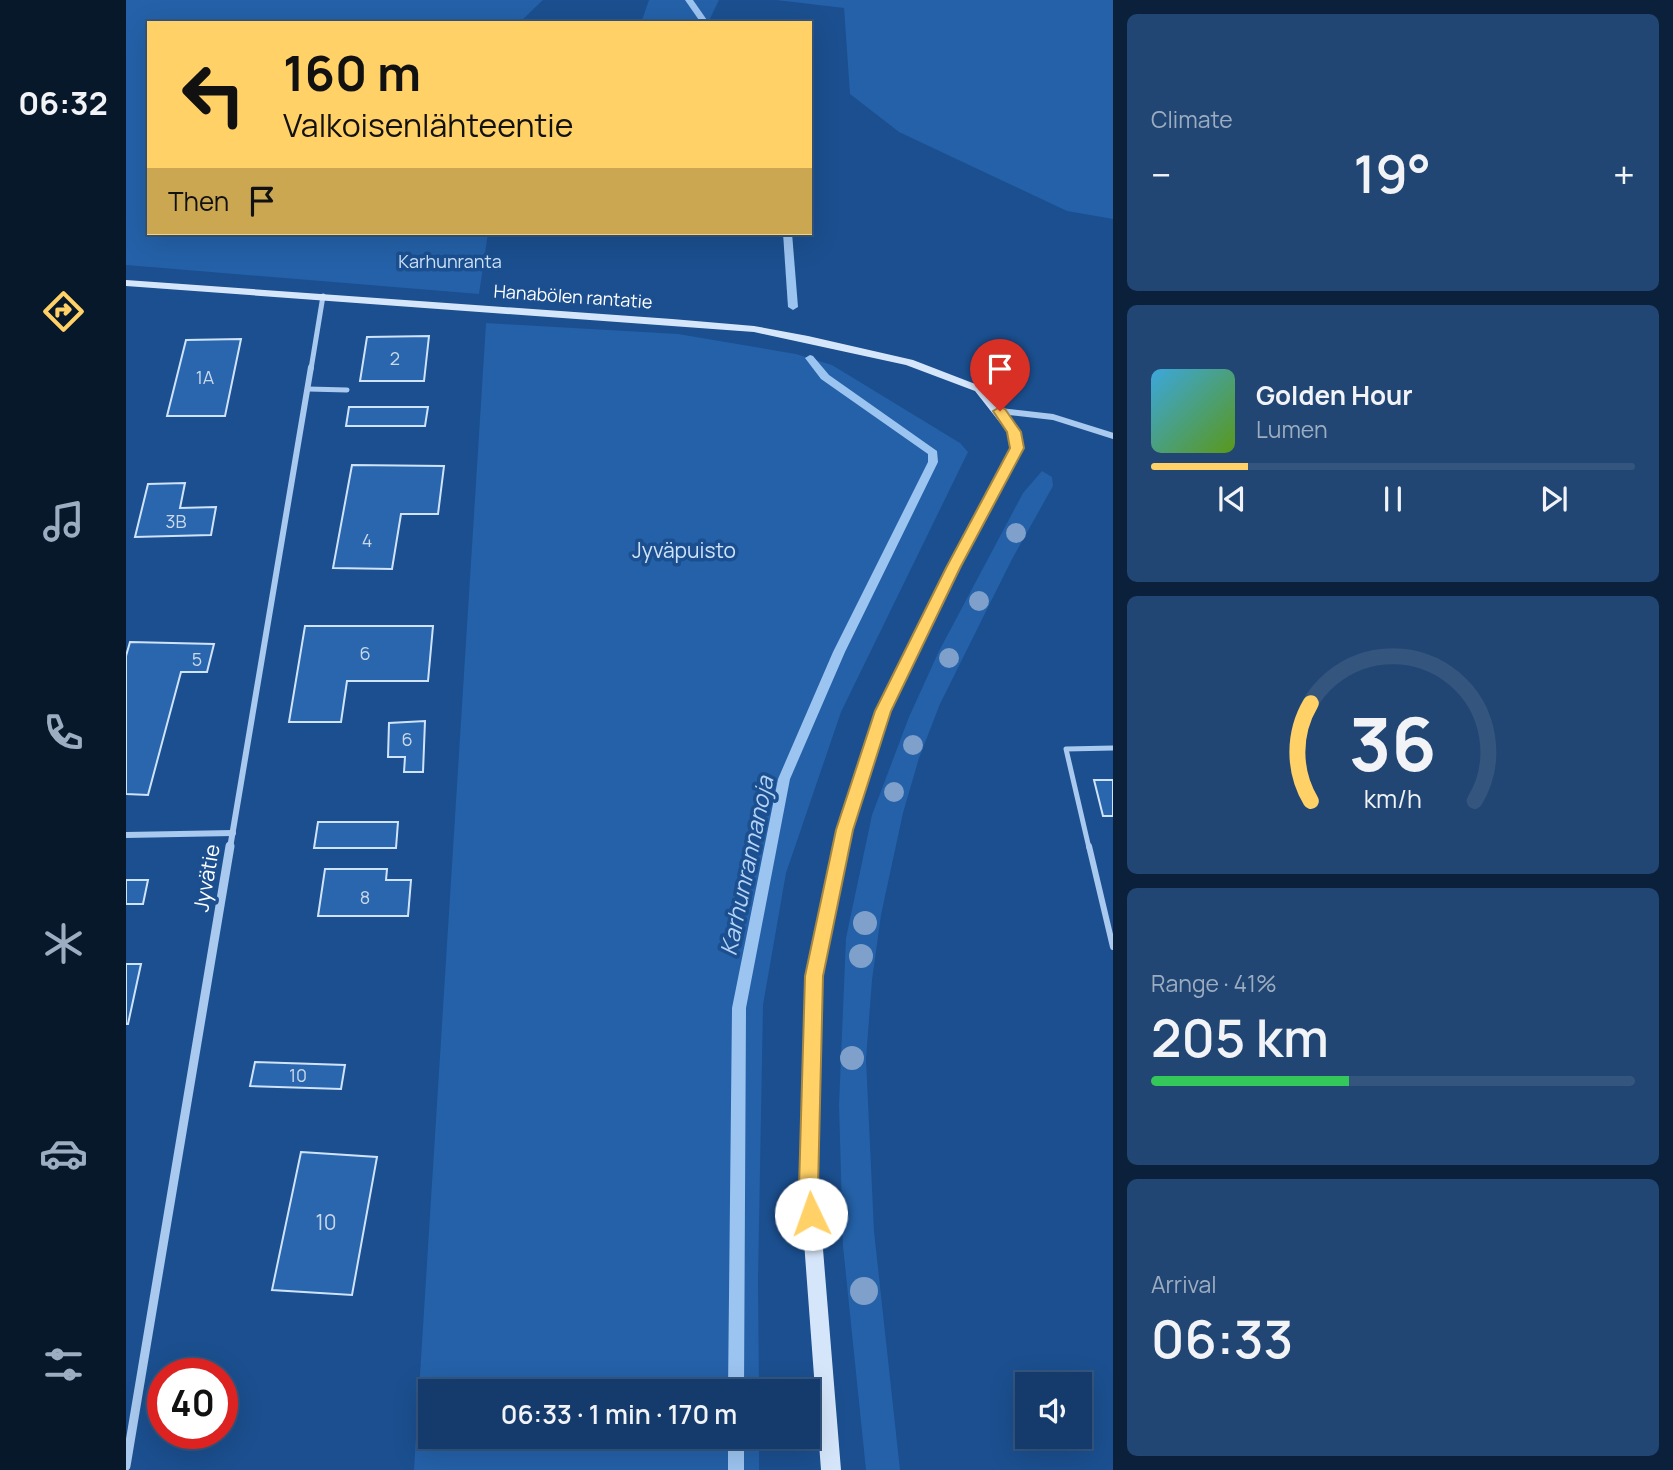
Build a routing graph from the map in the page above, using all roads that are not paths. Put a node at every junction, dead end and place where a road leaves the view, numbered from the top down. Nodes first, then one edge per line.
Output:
1 (126, 283) edge
2 (323, 296) junction
3 (307, 389) junction
4 (347, 390) dead end
5 (1000, 411) junction
6 (1113, 436) edge
7 (1113, 748) edge
8 (233, 833) junction
9 (126, 835) edge
10 (1113, 945) edge
11 (126, 1466) edge
12 (831, 1470) edge

1 - 2 street, Hanabölen rantatie
2 - 3 street, Jyvätie
2 - 5 street, Hanabölen rantatie
3 - 4 lane
3 - 8 street, Jyvätie
5 - 6 street
5 - 12 street, Hanabölen rantatie
7 - 10 lane
8 - 9 street
8 - 11 street, Jyvätie

